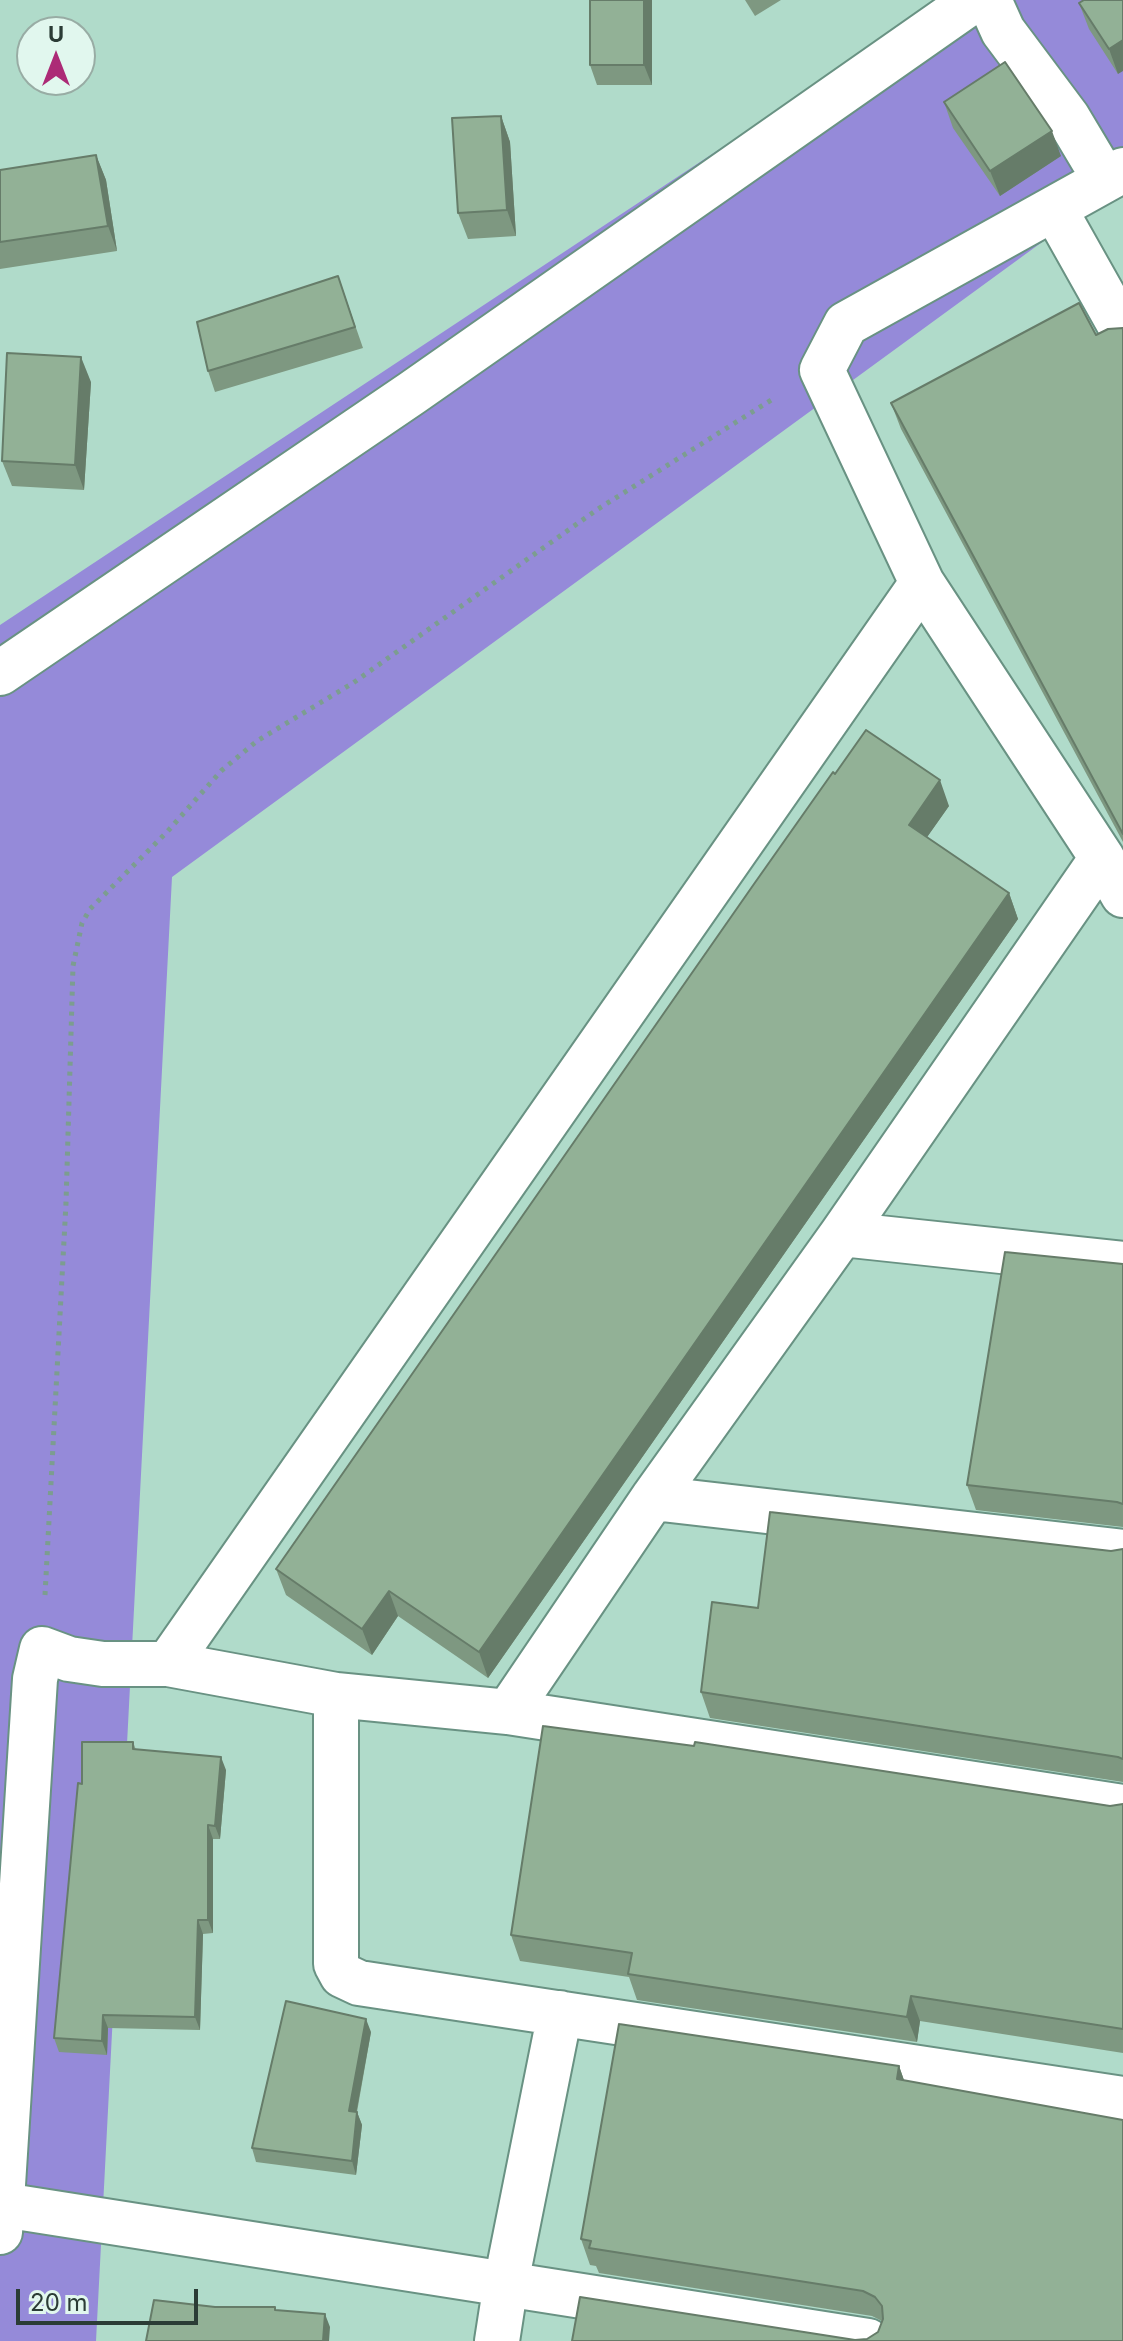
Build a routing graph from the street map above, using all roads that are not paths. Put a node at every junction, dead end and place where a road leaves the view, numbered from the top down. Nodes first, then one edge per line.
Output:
1 (989, 10) edge
2 (1114, 175) edge
3 (1055, 210) junction
4 (1123, 331) edge
5 (922, 583) junction
6 (0, 673) edge
7 (1112, 877) edge
8 (842, 1234) junction
9 (1123, 1264) edge
10 (653, 1498) junction
11 (1123, 1552) edge
12 (168, 1664) junction
13 (336, 1695) junction
14 (508, 1712) junction
15 (1123, 1807) edge
16 (560, 2013) junction
17 (1123, 2099) edge
18 (1, 2218) edge
19 (506, 2283) junction
20 (497, 2341) edge
21 (868, 2341) edge

1 - 2 street
1 - 6 street
2 - 3 street
3 - 4 street
3 - 5 street
5 - 7 street
5 - 12 street
7 - 8 street
8 - 9 street
8 - 10 street
10 - 11 street
10 - 14 street
12 - 13 street
12 - 18 street
13 - 14 street
13 - 16 street
14 - 15 street
16 - 17 street
16 - 19 street
18 - 19 street
19 - 20 street
19 - 21 street

